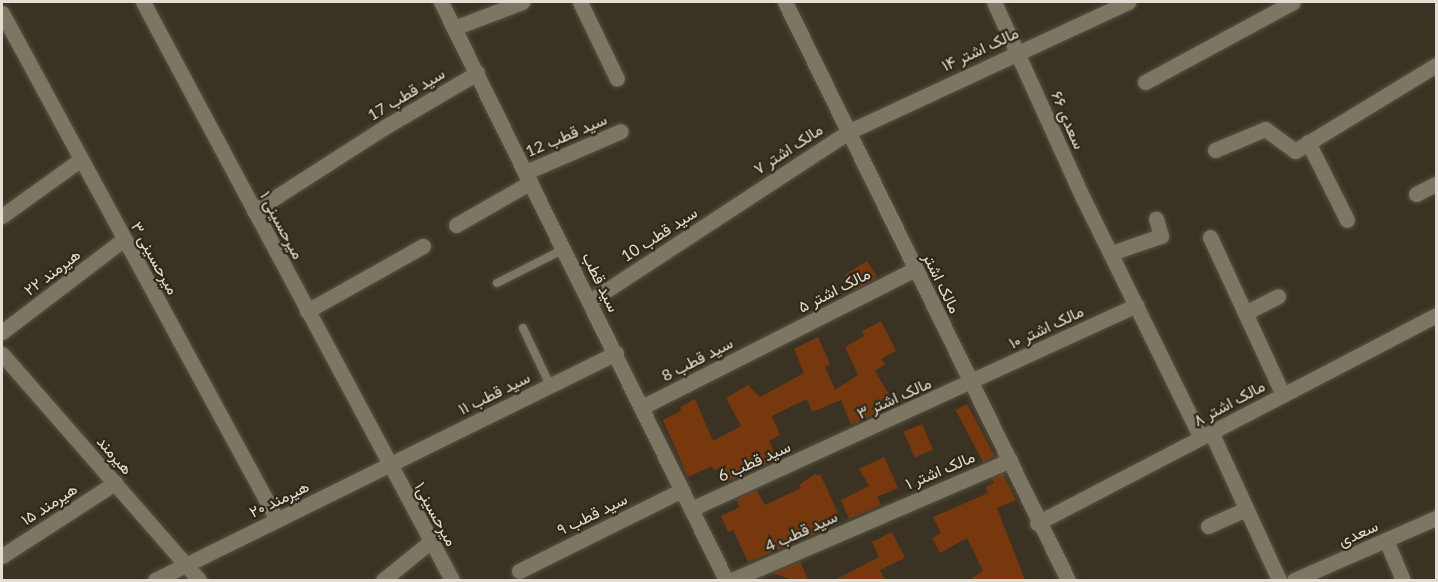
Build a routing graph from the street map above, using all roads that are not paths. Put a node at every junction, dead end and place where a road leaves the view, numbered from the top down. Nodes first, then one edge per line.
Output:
1 (143, 2) edge
2 (441, 2) edge
3 (522, 2) edge
4 (580, 2) edge
5 (785, 2) edge
6 (994, 2) edge
7 (1128, 2) edge
8 (1293, 2) edge
9 (2, 13) edge
10 (454, 28) junction
11 (1018, 52) junction
12 (1437, 65) edge
13 (477, 73) junction
14 (617, 79) dead end
15 (1145, 82) dead end
16 (621, 131) dead end
17 (848, 132) junction
18 (1308, 142) junction
19 (1215, 150) dead end
20 (80, 160) junction
21 (528, 177) junction
22 (1437, 184) edge
23 (1416, 194) dead end
24 (748, 196) joint
25 (254, 211) junction
26 (2, 216) edge
27 (1156, 219) dead end
28 (1347, 220) dead end
29 (456, 225) dead end
30 (1210, 237) dead end
31 (124, 239) junction
32 (423, 246) dead end
33 (564, 249) junction
34 (1111, 253) junction
35 (915, 269) junction
36 (496, 283) dead end
37 (1278, 296) dead end
38 (590, 301) junction
39 (1137, 305) junction
40 (307, 311) junction
41 (1245, 313) junction
42 (1437, 315) edge
43 (523, 327) dead end
44 (2, 332) edge
45 (769, 343) joint
46 (616, 353) junction
47 (2, 354) edge
48 (972, 382) junction
49 (550, 386) junction
50 (1283, 395) junction
51 (642, 407) junction
52 (1206, 435) junction
53 (831, 446) joint
54 (1010, 460) junction
55 (389, 466) junction
56 (115, 483) junction
57 (682, 490) junction
58 (1246, 509) junction
59 (692, 510) junction
60 (884, 514) joint
61 (1437, 518) edge
62 (277, 520) junction
63 (1037, 523) junction
64 (1208, 526) dead end
65 (1386, 540) junction
66 (430, 542) junction
67 (2, 556) edge
68 (186, 564) junction
69 (519, 571) dead end
70 (155, 580) edge
71 (200, 580) edge
72 (383, 580) edge
73 (452, 580) edge
74 (726, 580) edge
75 (732, 580) edge
76 (1068, 580) edge
77 (1279, 580) edge
78 (1294, 580) edge
79 (1403, 580) edge

1 - 25 street, میرحسینی ۱
2 - 10 street, سید قطب
3 - 10 street
4 - 14 street
5 - 17 street, مالک اشتر
6 - 11 street, سعدی ۶۶
7 - 11 street, مالک اشتر ۱۴
8 - 15 street
9 - 20 street, میرحسینی ۳
10 - 13 street, سید قطب
11 - 17 street, مالک اشتر ۱۴
11 - 34 street, سعدی ۶۶
12 - 18 street
13 - 21 street, سید قطب
13 - 25 street, سید قطب 17
16 - 21 street, سید قطب 12
17 - 24 street, مالک اشتر ۷
17 - 35 street, مالک اشتر
18 - 19 street
18 - 28 street
20 - 26 street
20 - 31 street, میرحسینی ۳
21 - 29 street, سید قطب 12
21 - 33 street, سید قطب
22 - 23 street
24 - 38 street, سید قطب 10
25 - 40 street, میرحسینی ۱
27 - 34 street
30 - 41 street
31 - 44 street, هیرمند ۲۲
31 - 62 street, میرحسینی ۳
32 - 40 street
33 - 36 lane
33 - 38 street, سید قطب
34 - 39 street, سعدی ۶۶
35 - 45 street, مالک اشتر ۵
35 - 48 street, مالک اشتر
37 - 41 street
38 - 46 street, سید قطب
39 - 48 street, مالک اشتر ۱۰
39 - 52 street, سعدی ۶۶
40 - 55 street, میرحسینی ۱
41 - 50 street
42 - 50 street, مالک اشتر ۸
43 - 49 lane
45 - 51 street, سید قطب 8
46 - 49 street, سید قطب ۱۱
46 - 51 street, سید قطب
47 - 56 street, هیرمند
48 - 53 street, مالک اشتر ۳
48 - 54 street, مالک اشتر
49 - 55 street, سید قطب ۱۱
50 - 52 street, مالک اشتر ۸
51 - 57 street, سید قطب
52 - 58 street
52 - 63 street, مالک اشتر ۸
53 - 59 street, سید قطب 6
54 - 60 street, مالک اشتر ۱
54 - 63 street, مالک اشتر
55 - 62 street, هیرمند ۲۰
55 - 66 street, میرحسینی۱
56 - 67 street, هیرمند ۱۵
56 - 68 street, هیرمند
57 - 59 street, سید قطب
57 - 69 street, سید قطب ۹
58 - 64 street
58 - 77 street
59 - 74 street, سید قطب
60 - 75 street, سید قطب 4
61 - 65 street, سعدی
62 - 68 street, هیرمند ۲۰
63 - 76 street, مالک اشتر
65 - 78 street, سعدی
65 - 79 street
66 - 72 street
66 - 73 street, میرحسینی۱
68 - 70 street, هیرمند ۲۰
68 - 71 street, هیرمند

